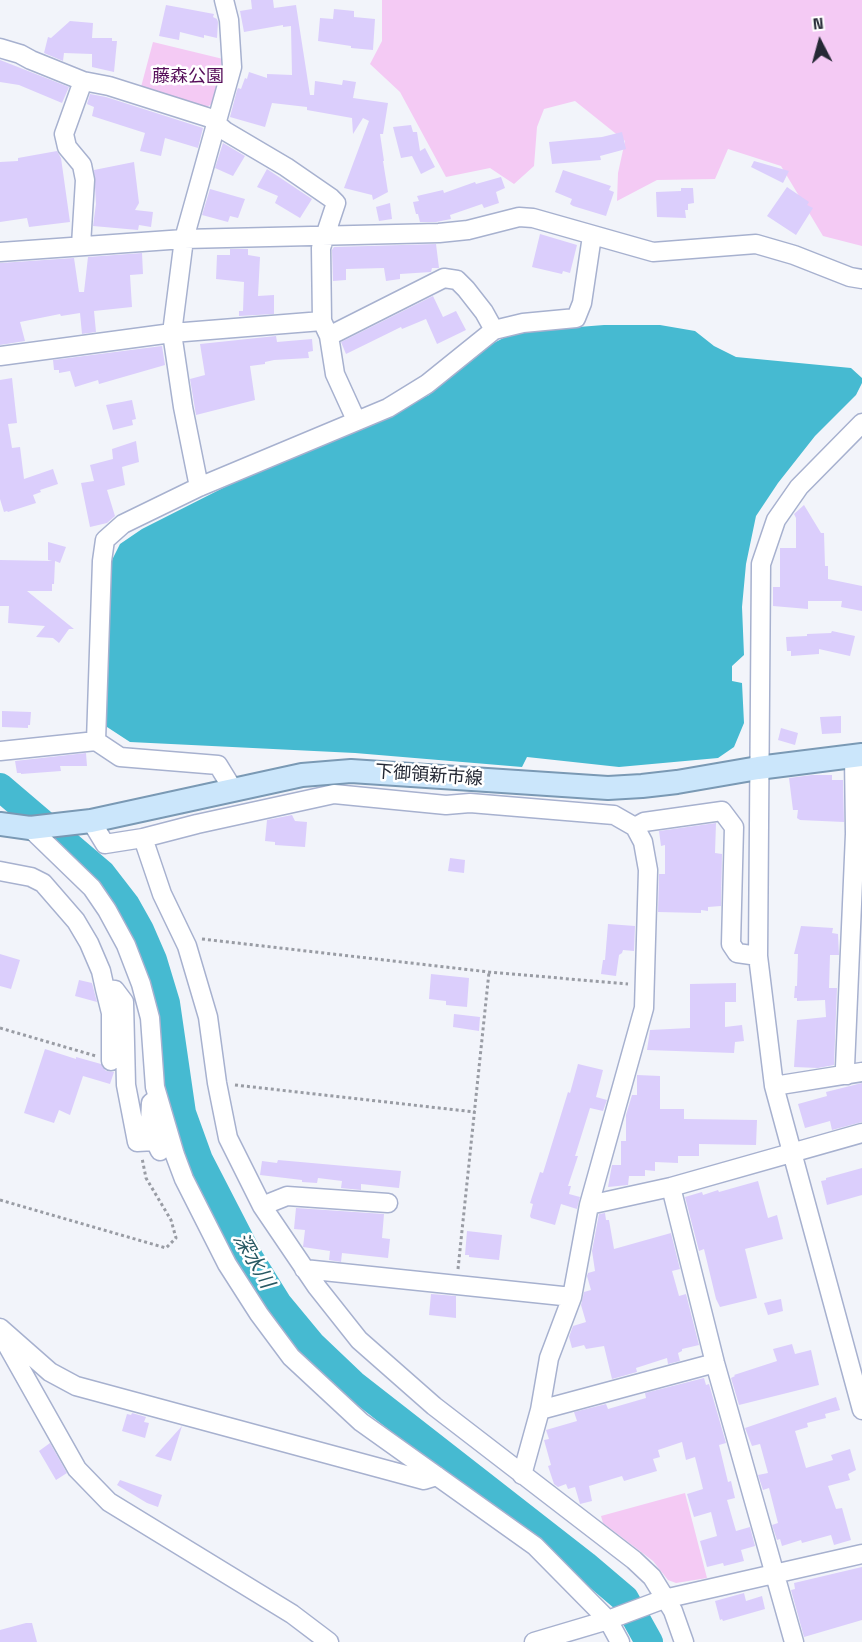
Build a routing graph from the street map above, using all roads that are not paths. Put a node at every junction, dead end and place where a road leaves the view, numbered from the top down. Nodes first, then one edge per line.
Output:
1 (224, 0) edge
2 (0, 48) edge
3 (83, 81) junction
4 (216, 123) junction
5 (325, 235) junction
6 (592, 236) junction
7 (184, 239) junction
8 (81, 245) junction
9 (0, 252) edge
10 (862, 279) edge
11 (325, 329) junction
12 (494, 330) junction
13 (172, 333) junction
14 (0, 356) edge
15 (356, 420) junction
16 (862, 423) edge
17 (199, 487) junction
18 (96, 741) junction
19 (0, 751) edge
20 (858, 755) edge
21 (758, 768) junction
22 (234, 791) junction
23 (91, 821) junction
24 (0, 824) edge
25 (635, 827) junction
26 (30, 828) junction
27 (858, 834) edge
28 (143, 838) junction
29 (0, 871) edge
30 (857, 907) edge
31 (758, 956) junction
32 (856, 965) edge
33 (105, 990) junction
34 (111, 1061) road end
35 (855, 1074) edge
36 (774, 1086) junction
37 (158, 1097) junction
38 (862, 1133) edge
39 (145, 1146) junction
40 (793, 1152) junction
41 (184, 1179) junction
42 (671, 1187) junction
43 (388, 1203) dead end
44 (589, 1204) junction
45 (262, 1206) junction
46 (304, 1269) junction
47 (572, 1297) junction
48 (0, 1330) edge
49 (715, 1362) junction
50 (540, 1410) junction
51 (862, 1410) edge
52 (522, 1475) junction
53 (437, 1476) junction
54 (862, 1554) edge
55 (776, 1574) junction
56 (657, 1602) junction
57 (614, 1618) junction
58 (329, 1642) edge
59 (534, 1642) edge
60 (620, 1642) edge
61 (684, 1642) edge
62 (794, 1642) edge

1 - 4 street
2 - 3 street
3 - 4 street
3 - 8 street
4 - 5 street
4 - 7 street
5 - 6 street
5 - 7 street
5 - 11 street
6 - 10 street
6 - 12 street
7 - 8 street
7 - 13 street
8 - 9 street
11 - 12 street
11 - 13 street
11 - 15 street
12 - 15 street
13 - 14 street
13 - 17 street
15 - 17 street
16 - 21 street
17 - 18 street
18 - 19 street
18 - 22 street
20 - 21 main road, 下御領新市線
20 - 27 street
21 - 22 main road, 下御領新市線
21 - 31 street
22 - 23 main road, 下御領新市線
23 - 26 main road, 下御領新市線
23 - 28 street
24 - 26 main road, 下御領新市線
25 - 28 street
25 - 31 street
25 - 44 street
26 - 37 street
27 - 30 street
28 - 45 street
29 - 33 street
30 - 32 street
31 - 36 street
32 - 35 street
33 - 34 street
33 - 39 street
35 - 36 street
36 - 40 street
37 - 39 street
37 - 41 street
38 - 40 street
39 - 41 street
40 - 42 street
40 - 51 street
41 - 53 street
42 - 44 street
42 - 49 street
43 - 45 street
44 - 47 street
45 - 46 street
46 - 47 street
46 - 52 street
47 - 50 street
48 - 53 street
48 - 58 street
49 - 50 street
49 - 55 street
50 - 52 street
52 - 56 street
53 - 57 street
54 - 55 street
55 - 56 street
55 - 62 street
56 - 57 street
56 - 61 street
57 - 59 street
57 - 60 street

